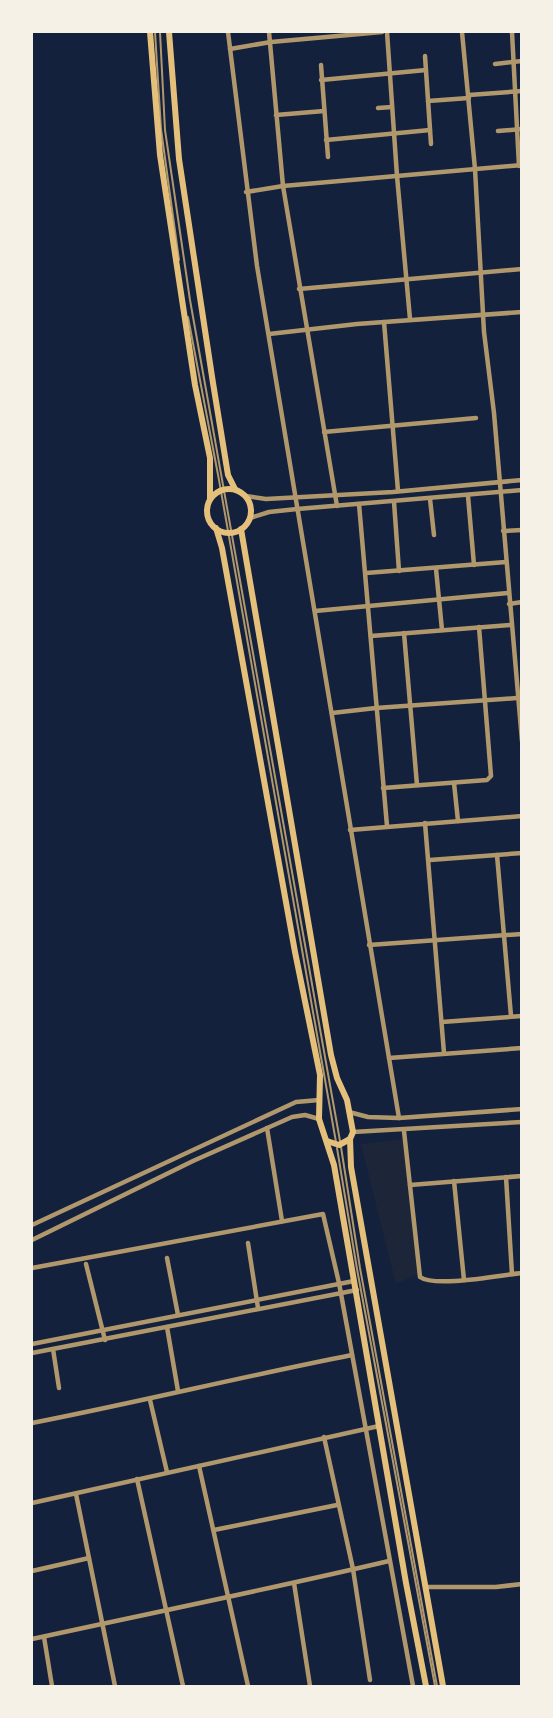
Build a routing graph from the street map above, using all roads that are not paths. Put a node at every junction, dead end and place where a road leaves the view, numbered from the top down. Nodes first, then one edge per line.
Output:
1 (153, 32) edge
2 (160, 32) edge
3 (169, 32) edge
4 (228, 32) edge
5 (270, 32) edge
6 (375, 32) edge
7 (384, 32) edge
8 (462, 32) edge
9 (512, 32) edge
10 (271, 42) junction
11 (230, 49) junction
12 (425, 56) dead end
13 (522, 61) edge
14 (515, 62) junction
15 (495, 64) dead end
16 (321, 65) dead end
17 (426, 70) junction
18 (389, 73) junction
19 (321, 80) junction
20 (519, 91) edge
21 (469, 97) junction
22 (428, 101) junction
23 (391, 107) junction
24 (378, 108) dead end
25 (324, 111) junction
26 (276, 115) junction
27 (520, 129) edge
28 (430, 130) junction
29 (498, 131) dead end
30 (394, 134) junction
31 (326, 140) junction
32 (431, 144) dead end
33 (328, 157) dead end
34 (520, 165) edge
35 (475, 169) junction
36 (397, 176) junction
37 (282, 187) junction
38 (246, 192) junction
39 (522, 269) edge
40 (481, 272) junction
41 (405, 279) junction
42 (299, 289) junction
43 (522, 312) edge
44 (483, 314) junction
45 (410, 319) junction
46 (384, 322) junction
47 (306, 330) junction
48 (269, 334) junction
49 (476, 418) dead end
50 (393, 426) junction
51 (324, 432) junction
52 (522, 480) edge
53 (500, 482) junction
54 (223, 489) junction
55 (235, 489) junction
56 (522, 490) edge
57 (398, 491) junction
58 (500, 492) junction
59 (335, 494) junction
60 (246, 496) junction
61 (296, 496) junction
62 (468, 496) junction
63 (211, 499) junction
64 (430, 499) junction
65 (394, 502) junction
66 (359, 505) junction
67 (337, 506) junction
68 (297, 509) junction
69 (250, 518) junction
70 (216, 528) junction
71 (241, 529) junction
72 (522, 530) edge
73 (503, 531) junction
74 (231, 533) junction
75 (434, 535) dead end
76 (506, 562) junction
77 (474, 565) junction
78 (436, 569) junction
79 (399, 571) junction
80 (366, 573) junction
81 (508, 593) junction
82 (439, 598) junction
83 (522, 603) edge
84 (509, 604) junction
85 (369, 605) junction
86 (315, 611) junction
87 (511, 625) junction
88 (479, 627) junction
89 (442, 630) junction
90 (404, 633) junction
91 (371, 636) junction
92 (519, 677) edge
93 (517, 698) junction
94 (485, 700) junction
95 (410, 705) junction
96 (376, 708) junction
97 (520, 709) edge
98 (332, 713) junction
99 (522, 741) edge
100 (454, 783) junction
101 (417, 785) junction
102 (383, 788) junction
103 (522, 816) edge
104 (458, 821) junction
105 (425, 823) junction
106 (387, 826) junction
107 (350, 830) junction
108 (522, 853) edge
109 (497, 855) junction
110 (429, 860) junction
111 (522, 934) edge
112 (503, 935) junction
113 (435, 941) junction
114 (369, 945) junction
115 (511, 1016) junction
116 (522, 1016) edge
117 (442, 1022) junction
118 (522, 1048) edge
119 (444, 1053) junction
120 (389, 1058) junction
121 (326, 1084) junction
122 (340, 1087) junction
123 (318, 1100) junction
124 (522, 1109) edge
125 (349, 1112) junction
126 (399, 1118) junction
127 (319, 1119) junction
128 (522, 1122) edge
129 (267, 1128) junction
130 (404, 1131) junction
131 (351, 1136) junction
132 (327, 1141) junction
133 (339, 1145) junction
134 (522, 1176) edge
135 (506, 1177) junction
136 (454, 1181) junction
137 (410, 1185) junction
138 (282, 1221) junction
139 (32, 1225) edge
140 (32, 1240) edge
141 (248, 1243) dead end
142 (167, 1258) dead end
143 (86, 1265) dead end
144 (32, 1268) edge
145 (522, 1273) edge
146 (512, 1274) junction
147 (464, 1280) junction
148 (355, 1281) junction
149 (339, 1283) junction
150 (356, 1290) junction
151 (340, 1293) junction
152 (257, 1299) junction
153 (258, 1308) junction
154 (178, 1315) junction
155 (167, 1327) junction
156 (103, 1329) junction
157 (104, 1340) junction
158 (32, 1343) edge
159 (53, 1349) junction
160 (32, 1353) edge
161 (352, 1355) junction
162 (59, 1388) dead end
163 (178, 1391) junction
164 (150, 1400) junction
165 (32, 1423) edge
166 (379, 1426) junction
167 (365, 1429) junction
168 (324, 1437) junction
169 (199, 1466) junction
170 (167, 1472) junction
171 (137, 1479) junction
172 (76, 1494) junction
173 (32, 1503) edge
174 (337, 1505) junction
175 (214, 1531) junction
176 (89, 1558) junction
177 (389, 1561) junction
178 (353, 1569) junction
179 (32, 1571) edge
180 (294, 1583) junction
181 (522, 1584) edge
182 (426, 1587) junction
183 (229, 1596) junction
184 (166, 1609) junction
185 (103, 1626) junction
186 (44, 1637) junction
187 (32, 1639) edge
188 (370, 1680) dead end
189 (52, 1686) edge
190 (115, 1686) edge
191 (183, 1686) edge
192 (248, 1686) edge
193 (310, 1686) edge
194 (413, 1686) edge
195 (426, 1686) edge
196 (436, 1686) edge
197 (443, 1686) edge

1 - 54 lane
1 - 63 main road
2 - 54 lane
3 - 55 main road
4 - 11 street
5 - 10 street
6 - 7 street
6 - 10 street
7 - 18 street
8 - 21 street
9 - 14 street
10 - 11 street
10 - 26 street
11 - 38 street
12 - 17 street
13 - 14 street
14 - 15 street
14 - 20 street
16 - 19 street
17 - 18 street
17 - 22 street
18 - 19 street
18 - 23 street
19 - 25 street
20 - 21 street
20 - 27 street
21 - 22 street
21 - 35 street
22 - 28 street
23 - 24 street
23 - 30 street
25 - 26 street
25 - 31 street
26 - 37 street
27 - 29 street
27 - 34 street
28 - 30 street
28 - 32 street
30 - 31 street
30 - 36 street
31 - 33 street
34 - 35 street
35 - 36 street
35 - 40 street
36 - 37 street
36 - 41 street
37 - 38 street
37 - 42 street
38 - 48 street
39 - 40 street
40 - 41 street
40 - 44 street
41 - 42 street
41 - 45 street
42 - 47 street
43 - 44 street
44 - 45 street
44 - 53 street
45 - 46 street
46 - 47 street
46 - 50 street
47 - 48 street
47 - 51 street
48 - 61 street
49 - 50 street
50 - 51 street
50 - 57 street
51 - 59 street
52 - 53 street
53 - 57 street
53 - 58 street
54 - 55 main road
54 - 63 main road
54 - 74 lane
55 - 60 main road
56 - 58 street
57 - 59 street
58 - 62 street
58 - 73 street
59 - 61 street
59 - 67 street
60 - 61 street
60 - 69 main road
61 - 68 street
62 - 64 street
62 - 77 street
63 - 70 main road
64 - 65 street
64 - 75 street
65 - 66 street
65 - 79 street
66 - 67 street
66 - 80 street
67 - 68 street
68 - 69 street
68 - 86 street
69 - 71 main road
70 - 74 main road
70 - 121 main road
71 - 74 main road
71 - 122 main road
72 - 73 street
73 - 76 street
74 - 121 lane
76 - 77 street
76 - 81 street
77 - 78 street
78 - 79 street
78 - 82 street
79 - 80 street
80 - 85 street
81 - 82 street
81 - 84 street
82 - 85 street
82 - 89 street
83 - 84 street
84 - 87 street
85 - 86 street
85 - 91 street
86 - 98 street
87 - 88 street
87 - 92 street
88 - 89 street
88 - 94 street
89 - 90 street
90 - 91 street
90 - 95 street
91 - 96 street
92 - 93 street
93 - 94 street
93 - 97 street
94 - 95 street
94 - 100 street
95 - 96 street
95 - 101 street
96 - 98 street
96 - 102 street
97 - 99 street
98 - 107 street
100 - 101 street
100 - 104 street
101 - 102 street
102 - 106 street
103 - 104 street
104 - 105 street
105 - 106 street
105 - 110 street
106 - 107 street
107 - 114 street
108 - 109 street
109 - 110 street
109 - 112 street
110 - 113 street
111 - 112 street
112 - 113 street
112 - 115 street
113 - 114 street
113 - 117 street
114 - 120 street
115 - 116 street
115 - 117 street
117 - 119 street
118 - 119 street
119 - 120 street
120 - 126 street
121 - 122 main road
121 - 123 main road
121 - 133 lane
122 - 125 main road
123 - 127 main road
123 - 139 street
124 - 126 street
125 - 126 street
125 - 131 main road
127 - 129 street
127 - 132 main road
128 - 130 street
129 - 138 street
129 - 140 street
130 - 131 street
130 - 137 street
131 - 133 main road
131 - 182 main road
132 - 133 main road
132 - 148 main road
133 - 196 lane
134 - 135 street
135 - 136 street
135 - 146 street
136 - 137 street
136 - 147 street
137 - 147 street
138 - 144 street
138 - 149 street
141 - 152 street
142 - 154 street
143 - 156 street
145 - 146 street
146 - 147 street
148 - 149 street
148 - 150 main road
149 - 151 street
149 - 152 street
150 - 151 street
150 - 166 main road
151 - 153 street
151 - 161 street
152 - 153 street
152 - 154 street
153 - 155 street
154 - 156 street
155 - 157 street
155 - 163 street
156 - 157 street
156 - 158 street
157 - 159 street
159 - 160 street
159 - 162 street
161 - 163 street
161 - 167 street
163 - 164 street
164 - 165 street
164 - 170 street
166 - 167 street
166 - 195 main road
167 - 168 street
167 - 177 street
168 - 169 street
168 - 174 street
169 - 170 street
169 - 175 street
170 - 171 street
171 - 172 street
171 - 184 street
172 - 173 street
172 - 176 street
174 - 175 street
174 - 178 street
175 - 183 street
176 - 179 street
176 - 185 street
177 - 178 street
177 - 194 street
178 - 180 street
178 - 188 street
180 - 183 street
180 - 193 street
181 - 182 street
182 - 197 main road
183 - 184 street
183 - 192 street
184 - 185 street
184 - 191 street
185 - 186 street
185 - 190 street
186 - 187 street
186 - 189 street

